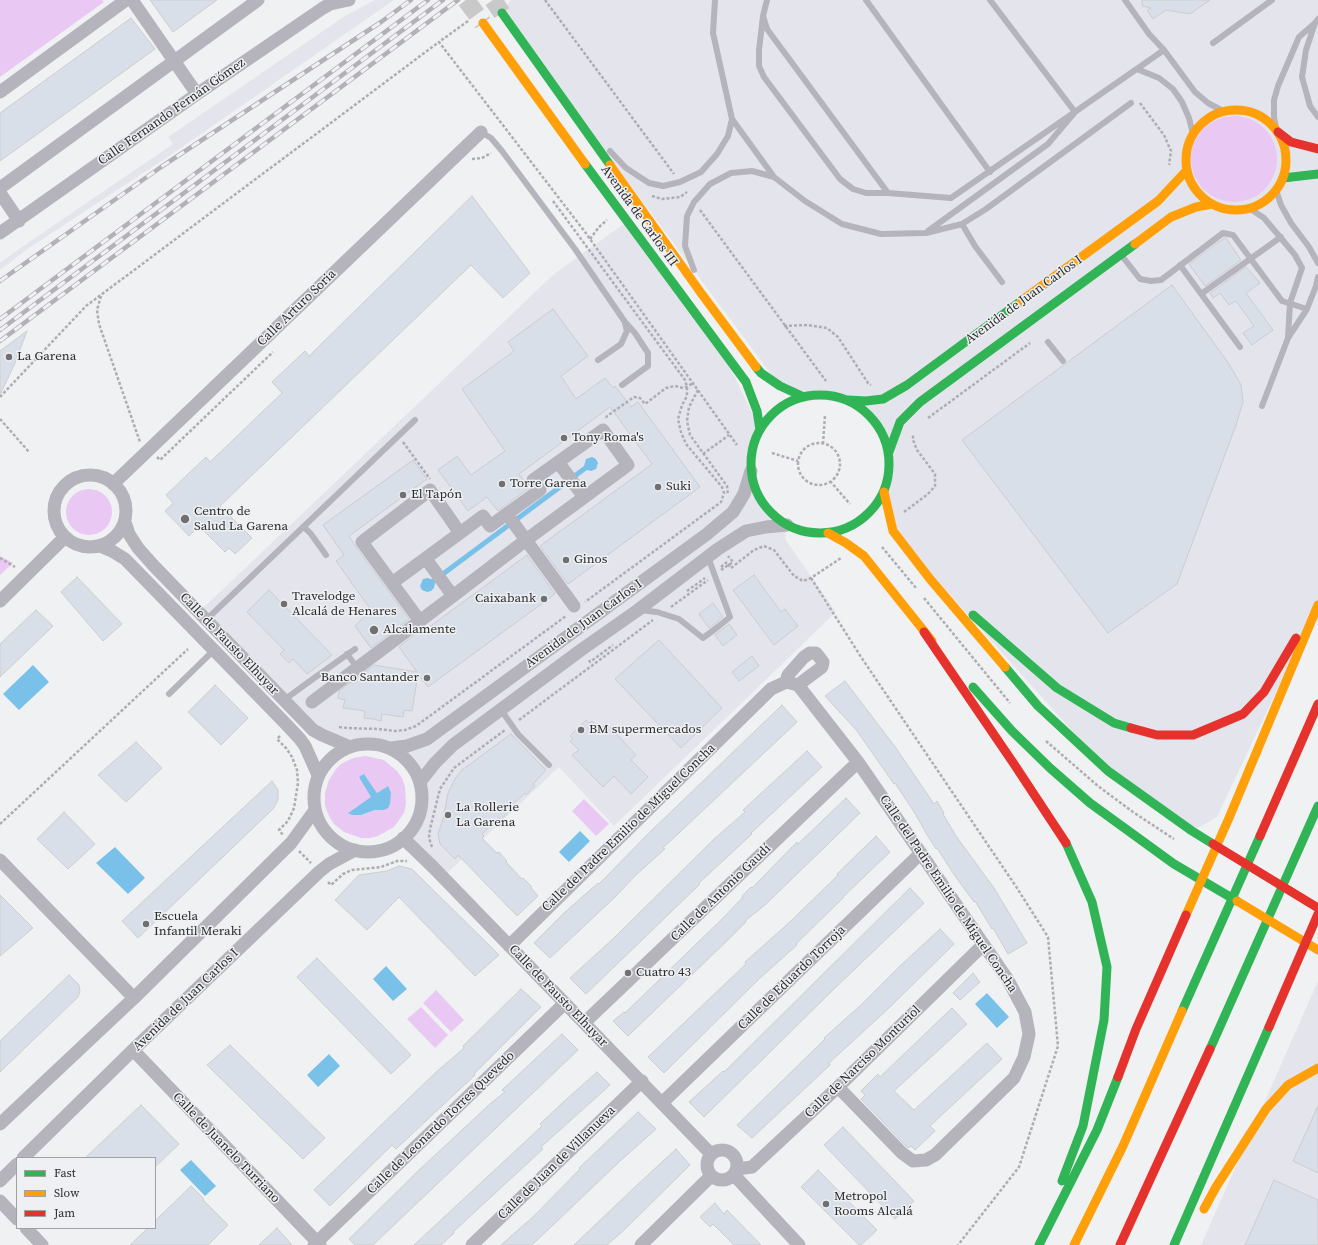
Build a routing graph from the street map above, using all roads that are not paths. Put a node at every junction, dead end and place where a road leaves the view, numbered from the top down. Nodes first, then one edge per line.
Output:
1 (126, 0) edge
2 (132, 0) edge
3 (258, 0) edge
4 (349, 0) edge
5 (715, 0) edge
6 (767, 0) edge
7 (866, 0) edge
8 (990, 0) edge
9 (1125, 0) edge
10 (1272, 0) edge
11 (329, 2) edge
12 (502, 13) tunnel mouth
13 (763, 16) junction
14 (1316, 21) edge
15 (483, 23) tunnel mouth
16 (1213, 43) dead end
17 (1164, 50) junction
18 (173, 61) junction
19 (1137, 69) junction
20 (0, 92) edge
21 (196, 94) junction
22 (1131, 103) dead end
23 (1223, 111) junction
24 (1075, 112) junction
25 (1318, 117) edge
26 (578, 119) junction
27 (732, 119) junction
28 (1277, 131) junction
29 (481, 132) joint
30 (1193, 134) junction
31 (1318, 149) edge
32 (1187, 170) junction
33 (990, 172) junction
34 (1318, 174) edge
35 (774, 176) junction
36 (1283, 178) junction
37 (0, 188) edge
38 (1276, 190) junction
39 (888, 192) junction
40 (0, 193) edge
41 (1212, 204) junction
42 (1250, 208) junction
43 (19, 221) junction
44 (962, 224) junction
45 (0, 233) edge
46 (926, 233) junction
47 (1281, 238) junction
48 (1121, 255) junction
49 (1251, 259) junction
50 (1318, 263) edge
51 (1180, 266) junction
52 (1318, 277) edge
53 (1002, 282) dead end
54 (702, 293) junction
55 (1201, 294) junction
56 (1290, 303) junction
57 (1307, 309) junction
58 (625, 322) junction
59 (1288, 338) junction
60 (1048, 342) dead end
61 (1240, 347) dead end
62 (598, 360) dead end
63 (1063, 362) dead end
64 (622, 385) dead end
65 (804, 397) junction
66 (847, 400) junction
67 (1262, 406) dead end
68 (415, 420) dead end
69 (760, 430) junction
70 (889, 452) junction
71 (558, 462) junction
72 (751, 471) junction
73 (113, 484) junction
74 (884, 492) junction
75 (584, 497) junction
76 (511, 519) junction
77 (125, 522) junction
78 (787, 525) junction
79 (304, 527) junction
80 (460, 533) junction
81 (828, 533) junction
82 (65, 537) junction
83 (526, 540) junction
84 (100, 546) junction
85 (326, 555) dead end
86 (708, 557) junction
87 (426, 559) junction
88 (930, 579) junction
89 (392, 583) junction
90 (453, 596) junction
91 (1318, 599) edge
92 (0, 601) edge
93 (1318, 605) edge
94 (575, 608) road end
95 (638, 610) junction
96 (206, 620) junction
97 (420, 621) junction
98 (924, 632) junction
99 (355, 649) dead end
100 (214, 650) junction
101 (348, 654) junction
102 (353, 662) dead end
103 (169, 694) dead end
104 (284, 700) junction
105 (312, 702) dead end
106 (1318, 704) edge
107 (501, 710) junction
108 (350, 747) junction
109 (391, 748) junction
110 (858, 762) junction
111 (549, 765) dead end
112 (318, 775) junction
113 (420, 782) junction
114 (1318, 806) edge
115 (315, 810) junction
116 (403, 838) junction
117 (355, 850) junction
118 (920, 853) junction
119 (0, 860) edge
120 (1318, 908) edge
121 (1318, 914) edge
122 (983, 945) junction
123 (509, 946) junction
124 (1318, 950) edge
125 (134, 998) junction
126 (565, 1003) junction
127 (584, 1023) junction
128 (133, 1050) junction
129 (1318, 1068) edge
130 (642, 1081) junction
131 (838, 1086) junction
132 (663, 1102) junction
133 (0, 1124) edge
134 (711, 1154) junction
135 (24, 1157) edge
136 (16, 1165) edge
137 (735, 1172) junction
138 (711, 1176) junction
139 (0, 1181) edge
140 (0, 1200) edge
141 (16, 1218) edge
142 (1198, 1219) dead end
143 (27, 1229) edge
144 (317, 1244) edge
145 (42, 1245) edge
146 (472, 1245) edge
147 (641, 1245) edge
148 (799, 1245) edge
149 (1037, 1245) edge
150 (1074, 1245) edge
151 (1120, 1245) edge
152 (1174, 1245) edge

1 - 20 street
2 - 18 street
3 - 18 street
4 - 11 street, Calle Fernando Fernán Gómez
5 - 27 lane
6 - 13 lane
7 - 33 lane
8 - 24 lane
9 - 17 lane
10 - 16 lane
11 - 21 street, Calle Fernando Fernán Gómez
12 - 26 main road, Avenida de Carlos III
13 - 39 lane
13 - 39 lane
14 - 25 lane
14 - 28 lane
15 - 69 main road, Avenida de Carlos III
17 - 19 lane
17 - 23 lane
18 - 21 street
18 - 37 street
19 - 24 lane
19 - 30 lane
21 - 43 street, Calle Fernando Fernán Gómez
22 - 44 lane
23 - 28 main road
23 - 30 main road
24 - 33 lane
24 - 46 lane
26 - 27 lane
26 - 54 main road, Avenida de Carlos III
27 - 35 lane
28 - 31 main road
28 - 36 main road
29 - 58 lane
29 - 73 street, Calle Arturo Soria
30 - 32 main road
32 - 41 main road
32 - 66 main road, Avenida de Juan Carlos I
33 - 39 lane
34 - 36 main road
35 - 46 lane
35 - 54 lane
36 - 38 main road
38 - 42 main road
38 - 50 lane
40 - 43 street
41 - 42 main road
41 - 48 main road, Avenida de Juan Carlos I
42 - 47 lane
43 - 45 street, Calle Fernando Fernán Gómez
44 - 46 lane
44 - 53 lane
47 - 49 lane
47 - 56 lane
48 - 51 lane
48 - 70 main road, Avenida de Juan Carlos I
49 - 51 lane
49 - 55 lane
49 - 56 lane
51 - 55 lane
52 - 57 lane
54 - 65 main road, Avenida de Carlos III
55 - 61 lane
56 - 57 lane
56 - 59 lane
57 - 59 lane
58 - 62 lane
58 - 64 lane
59 - 67 lane
60 - 63 lane
65 - 66 main road
65 - 69 main road
66 - 70 main road
68 - 79 lane
69 - 72 main road
70 - 74 main road
71 - 75 street
71 - 75 street
71 - 76 street
72 - 78 main road
72 - 109 street, Avenida de Juan Carlos I
73 - 77 street
73 - 82 street
74 - 81 main road
74 - 88 main road
75 - 83 street
76 - 80 street
76 - 83 street
77 - 84 street
77 - 96 street, Calle de Fausto Elhuyar
78 - 81 main road
78 - 86 street, Avenida de Juan Carlos I
79 - 85 lane
79 - 96 lane
80 - 87 street
80 - 89 street
81 - 98 main road
82 - 84 street
82 - 92 street
83 - 90 street
83 - 94 street
84 - 100 street, Calle de Fausto Elhuyar
86 - 95 street, Avenida de Juan Carlos I
86 - 95 lane
87 - 89 street
87 - 90 street
88 - 91 main road
88 - 120 main road
89 - 97 street
90 - 97 street
93 - 149 main road
95 - 107 street, Avenida de Juan Carlos I
96 - 104 street, Calle de Fausto Elhuyar
97 - 105 street
98 - 124 main road
98 - 149 main road
99 - 101 lane
100 - 103 lane
100 - 112 street, Calle de Fausto Elhuyar
101 - 102 lane
101 - 104 lane
104 - 108 street, Calle de Fausto Elhuyar
106 - 150 main road
107 - 111 lane
107 - 113 street, Avenida de Juan Carlos I
108 - 109 street
108 - 112 street
109 - 113 street
110 - 118 street, Calle del Padre Emilio de Miguel Concha
110 - 123 street, Calle del Padre Emilio de Miguel Concha
110 - 127 street, Calle de Antonio Gaudí
112 - 115 street
113 - 116 street
114 - 151 main road
115 - 117 street
115 - 125 street
116 - 117 street
116 - 123 street, Calle de Fausto Elhuyar
117 - 128 street, Avenida de Juan Carlos I
118 - 122 street, Calle del Padre Emilio de Miguel Concha
118 - 132 street, Calle de Eduardo Torroja
119 - 125 street
121 - 152 main road
122 - 131 street, Calle de Narciso Monturiol
122 - 131 street, Calle del Padre Emilio de Miguel Concha
123 - 126 street, Calle de Fausto Elhuyar
125 - 133 street
126 - 127 street, Calle de Fausto Elhuyar
126 - 144 street, Calle de Leonardo Torres Quevedo
127 - 130 street, Calle de Fausto Elhuyar
128 - 135 street, Avenida de Juan Carlos I
128 - 144 street, Calle de Juanelo Turriano
129 - 142 main road
130 - 132 street, Calle de Fausto Elhuyar
130 - 146 street, Calle de Juan de Villanueva
131 - 137 street, Calle de Narciso Monturiol
132 - 134 street, Calle de Fausto Elhuyar
134 - 137 street
134 - 138 street
136 - 139 street
137 - 138 street
137 - 148 street
138 - 147 street
140 - 141 street
143 - 145 street

